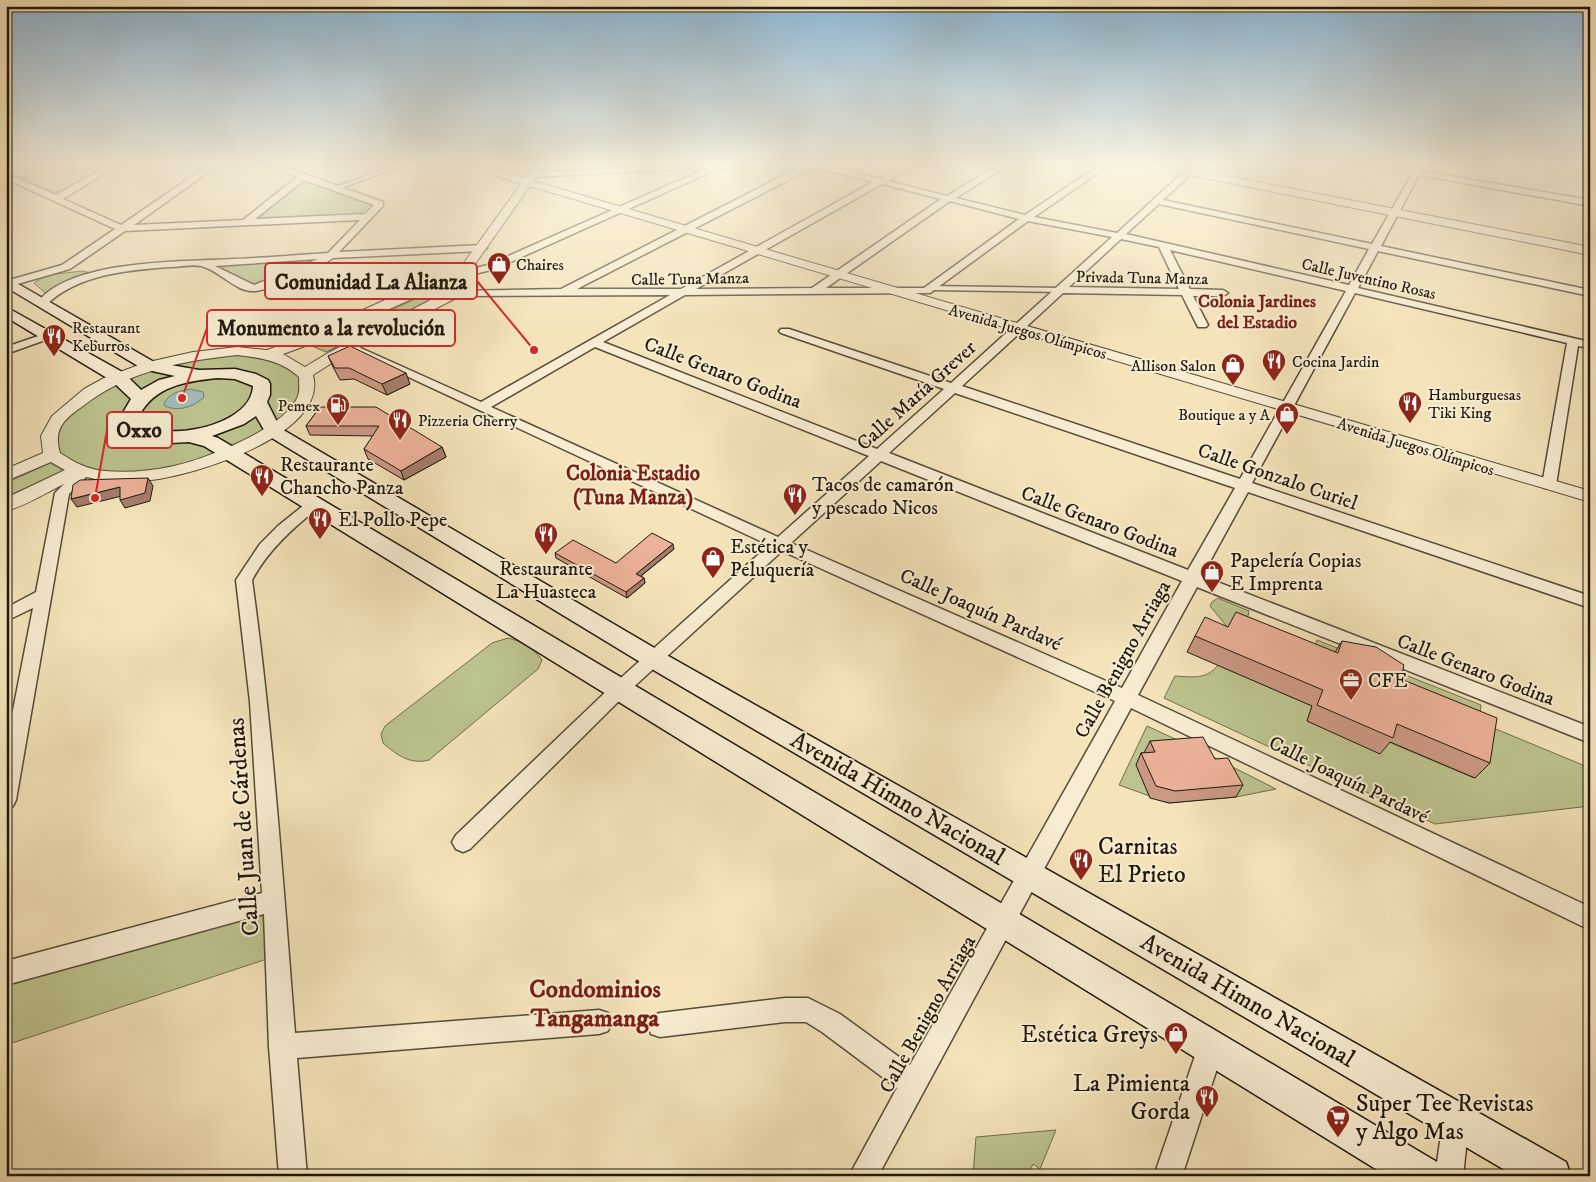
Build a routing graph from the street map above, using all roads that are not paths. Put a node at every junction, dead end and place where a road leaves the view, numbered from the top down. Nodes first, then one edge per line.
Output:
1 (102, 219) edge
2 (133, 219) edge
3 (250, 219) edge
4 (315, 219) edge
5 (365, 219) edge
6 (502, 219) edge
7 (600, 219) edge
8 (664, 219) edge
9 (706, 219) edge
10 (813, 219) edge
11 (919, 219) edge
12 (1024, 219) edge
13 (1049, 219) edge
14 (1137, 219) edge
15 (1241, 219) edge
16 (1390, 219) edge
17 (1439, 219) edge
18 (1445, 219) edge
19 (246, 222) junction
20 (690, 227) junction
21 (120, 228) junction
22 (1120, 235) junction
23 (1163, 245) junction
24 (1590, 246) edge
25 (482, 248) junction
26 (761, 248) junction
27 (1374, 248) junction
28 (1590, 251) edge
29 (331, 255) junction
30 (203, 264) junction
31 (66, 267) junction
32 (108, 272) junction
33 (842, 272) junction
34 (462, 274) junction
35 (8, 282) edge
36 (1352, 289) junction
37 (929, 290) junction
38 (1061, 290) junction
39 (815, 291) junction
40 (893, 291) junction
41 (455, 293) junction
42 (678, 293) junction
43 (1187, 293) junction
44 (1223, 293) dead end
45 (1590, 293) edge
46 (560, 294) junction
47 (42, 303) junction
48 (6, 311) edge
49 (1023, 324) junction
50 (1202, 325) dead end
51 (785, 330) dead end
52 (47, 336) junction
53 (1573, 342) junction
54 (595, 344) junction
55 (1590, 345) edge
56 (350, 347) junction
57 (6, 351) edge
58 (270, 354) junction
59 (149, 366) junction
60 (304, 374) junction
61 (201, 375) junction
62 (118, 378) junction
63 (954, 388) junction
64 (140, 399) junction
65 (1289, 403) junction
66 (259, 404) junction
67 (481, 407) junction
68 (273, 431) junction
69 (190, 436) junction
70 (231, 454) junction
71 (52, 455) junction
72 (879, 455) junction
73 (81, 471) junction
74 (6, 476) edge
75 (1550, 480) junction
76 (1244, 486) junction
77 (1590, 486) edge
78 (1590, 497) edge
79 (314, 504) junction
80 (6, 505) edge
81 (780, 544) junction
82 (1192, 579) junction
83 (44, 595) junction
84 (1590, 602) edge
85 (6, 615) edge
86 (654, 659) junction
87 (620, 690) junction
88 (1127, 698) junction
89 (1590, 735) edge
90 (9, 775) edge
91 (6, 800) edge
92 (463, 842) dead end
93 (1030, 874) junction
94 (275, 900) junction
95 (1590, 919) edge
96 (1004, 921) junction
97 (6, 974) edge
98 (599, 1022) dead end
99 (660, 1025) dead end
100 (282, 1047) junction
101 (1211, 1047) junction
102 (914, 1084) junction
103 (1456, 1121) junction
104 (293, 1176) edge
105 (863, 1176) edge
106 (1168, 1176) edge
107 (1423, 1176) edge
108 (1448, 1176) edge
109 (1552, 1176) edge

1 - 21 street
2 - 21 street
3 - 19 street
4 - 19 street
5 - 29 street
6 - 25 street
7 - 34 street
8 - 20 street, Avenida Juegos Olímpicos
9 - 20 street
10 - 26 street
11 - 33 street
12 - 37 street
13 - 22 street, Calle Juventino Rosas
14 - 22 street, Calle María Grever
15 - 27 street
16 - 27 street, Calle Benigno Arriaga
17 - 28 street
18 - 24 street
19 - 21 street
20 - 26 street, Avenida Juegos Olímpicos
20 - 46 street
21 - 31 street
22 - 23 street, Calle Juventino Rosas
22 - 38 street, Calle María Grever
23 - 36 street, Calle Juventino Rosas
23 - 43 street
25 - 29 street
25 - 34 street
26 - 33 street, Avenida Juegos Olímpicos
26 - 42 street
27 - 36 street, Calle Benigno Arriaga
27 - 45 street
29 - 30 street
29 - 30 street
30 - 32 street
31 - 32 street
31 - 35 street
32 - 47 street
33 - 37 street, Avenida Juegos Olímpicos
33 - 39 street
33 - 40 street, Avenida Juegos Olímpicos
34 - 41 street
34 - 58 street
35 - 47 main road
36 - 53 street, Calle Juventino Rosas
36 - 65 street, Calle Benigno Arriaga
37 - 38 street
37 - 40 street, Calle Tuna Manza
37 - 49 street, Avenida Juegos Olímpicos
38 - 43 street, Privada Tuna Manza
38 - 49 street, Calle María Grever
39 - 40 street, Calle Tuna Manza
39 - 42 street, Calle Tuna Manza
40 - 49 street, Avenida Juegos Olímpicos
41 - 46 street, Calle Tuna Manza
41 - 56 street
42 - 46 street, Calle Tuna Manza
42 - 54 street
43 - 44 street, Privada Tuna Manza
43 - 50 street
47 - 59 main road
48 - 52 main road
49 - 63 street, Calle María Grever
49 - 65 street, Avenida Juegos Olímpicos
51 - 63 street, Calle Gonzalo Curiel
52 - 57 street
52 - 62 main road
53 - 55 street, Calle Juventino Rosas
53 - 75 street
54 - 67 street
54 - 72 street, Calle Genaro Godina
56 - 60 street
56 - 67 street, Calle Joaquín Pardavé
58 - 59 street
58 - 60 street
59 - 61 main road
59 - 62 street
60 - 68 street
61 - 64 main road
61 - 66 main road
62 - 64 main road
62 - 71 street
63 - 72 street, Calle María Grever
63 - 76 street, Calle Gonzalo Curiel
64 - 69 main road
65 - 75 street, Avenida Juegos Olímpicos
65 - 76 street, Calle Benigno Arriaga
66 - 68 main road
66 - 69 main road
67 - 81 street, Calle Joaquín Pardavé
68 - 70 street
68 - 86 main road, Avenida Himno Nacional
69 - 70 main road
70 - 73 street
70 - 79 main road
71 - 73 street
71 - 74 street
72 - 81 street, Calle María Grever
72 - 82 street, Calle Genaro Godina
73 - 80 street
73 - 83 street
75 - 77 street, Avenida Juegos Olímpicos
75 - 78 street, Avenida Juegos Olímpicos
76 - 82 street, Calle Benigno Arriaga
76 - 84 street, Calle Gonzalo Curiel
79 - 87 main road
79 - 94 street, Calle Juan de Cárdenas
81 - 86 street, Calle María Grever
81 - 88 street, Calle Joaquín Pardavé
82 - 88 street, Calle Benigno Arriaga
82 - 89 street, Calle Genaro Godina
83 - 85 street
83 - 90 street
86 - 87 street, Calle María Grever
86 - 93 main road, Avenida Himno Nacional
87 - 92 street, Calle María Grever
87 - 96 main road
88 - 93 street, Calle Benigno Arriaga
88 - 95 street, Calle Joaquín Pardavé
90 - 91 street
93 - 96 street, Calle Benigno Arriaga
93 - 103 main road, Avenida Himno Nacional
94 - 97 street
94 - 100 street, Calle Juan de Cárdenas
96 - 101 main road
96 - 102 street, Calle Benigno Arriaga
98 - 100 street
99 - 102 street
100 - 104 street, Calle Juan de Cárdenas
101 - 106 street
101 - 107 main road
102 - 105 street, Calle Benigno Arriaga
103 - 108 street
103 - 109 main road, Avenida Himno Nacional

